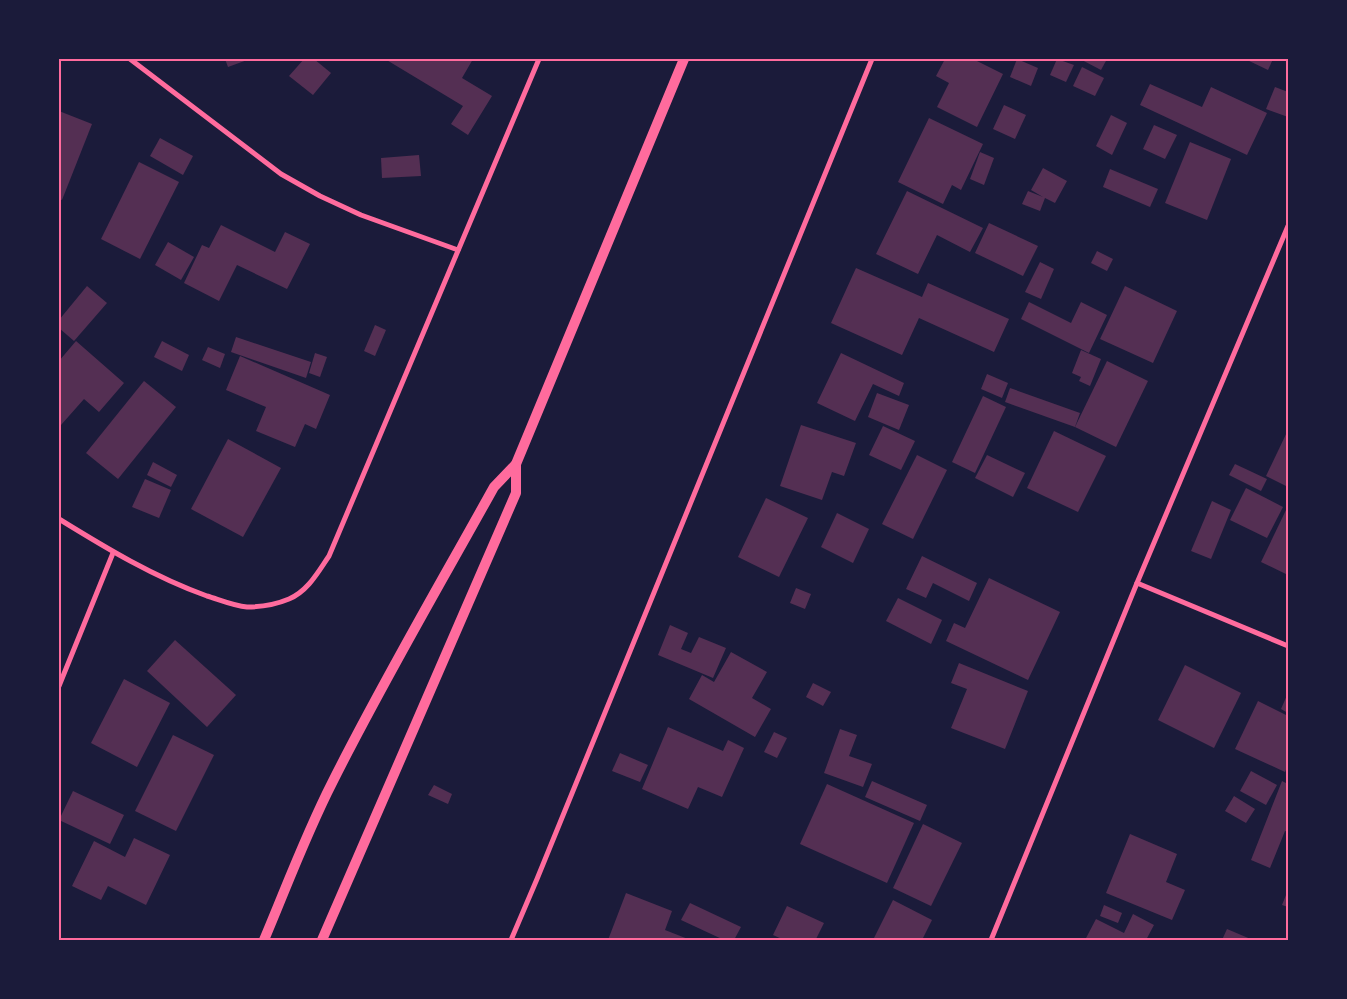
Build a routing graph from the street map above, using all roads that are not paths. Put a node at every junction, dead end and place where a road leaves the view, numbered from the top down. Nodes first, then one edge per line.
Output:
1 (130, 59) edge
2 (539, 59) edge
3 (684, 59) edge
4 (872, 59) edge
5 (1288, 226) edge
6 (458, 250) junction
7 (516, 464) junction
8 (59, 518) edge
9 (114, 553) junction
10 (1137, 583) junction
11 (1288, 646) edge
12 (59, 686) edge
13 (264, 940) edge
14 (322, 940) edge
15 (511, 940) edge
16 (991, 940) edge

1 - 6 street
2 - 6 street
3 - 7 main road
4 - 15 street
5 - 10 street
6 - 9 street
7 - 13 main road
7 - 14 main road
8 - 9 street
9 - 12 street
10 - 11 street
10 - 16 street

